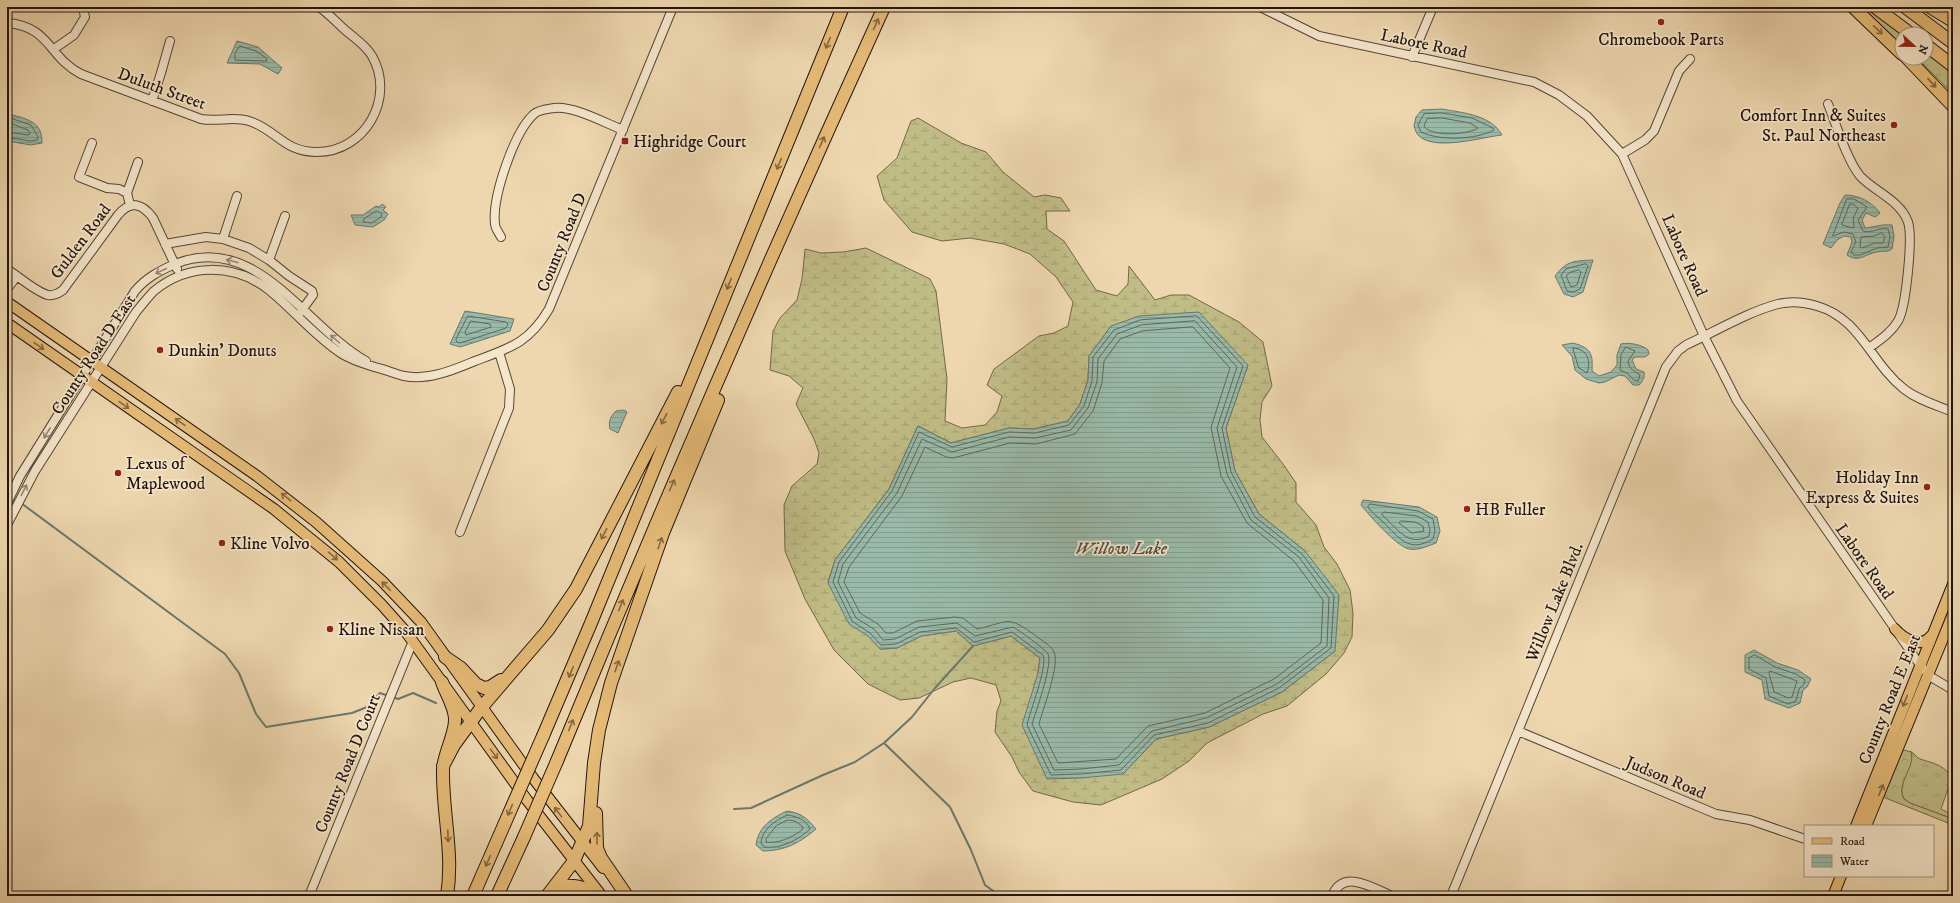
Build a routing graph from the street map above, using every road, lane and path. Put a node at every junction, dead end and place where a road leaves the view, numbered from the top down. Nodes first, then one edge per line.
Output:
1 (83, 7) edge
2 (319, 7) edge
3 (673, 7) edge
4 (843, 7) edge
5 (884, 7) edge
6 (1260, 7) edge
7 (1433, 7) edge
8 (1853, 7) edge
9 (1875, 7) edge
10 (1905, 7) edge
11 (1931, 7) edge
12 (1953, 14) edge
13 (1953, 21) edge
14 (7, 23) edge
15 (1900, 26) edge
16 (170, 41) dead end
17 (1953, 43) edge
18 (1894, 46) edge
19 (54, 49) junction
20 (1934, 51) edge
21 (1412, 57) junction
22 (1690, 59) dead end
23 (1915, 66) edge
24 (1953, 66) edge
25 (152, 101) junction
26 (1828, 104) dead end
27 (1953, 106) edge
28 (623, 130) junction
29 (92, 143) dead end
30 (1622, 154) junction
31 (138, 162) dead end
32 (126, 193) junction
33 (237, 196) dead end
34 (130, 205) junction
35 (285, 216) dead end
36 (784, 229) junction
37 (501, 237) dead end
38 (222, 239) junction
39 (165, 244) junction
40 (270, 260) junction
41 (175, 264) junction
42 (7, 269) edge
43 (180, 275) junction
44 (17, 276) junction
45 (7, 289) edge
46 (7, 302) edge
47 (300, 313) junction
48 (7, 323) edge
49 (1704, 336) junction
50 (1870, 348) junction
51 (499, 352) junction
52 (92, 361) junction
53 (698, 361) junction
54 (101, 368) junction
55 (379, 368) joint
56 (82, 376) junction
57 (92, 382) junction
58 (1953, 412) edge
59 (7, 503) edge
60 (7, 525) edge
61 (460, 532) dead end
62 (1953, 584) edge
63 (1953, 614) edge
64 (1895, 629) junction
65 (1933, 632) junction
66 (413, 641) junction
67 (445, 657) junction
68 (523, 660) junction
69 (1920, 665) junction
70 (1928, 675) junction
71 (442, 682) junction
72 (1953, 690) edge
73 (481, 708) junction
74 (471, 723) junction
75 (599, 730) junction
76 (1518, 731) junction
77 (443, 766) junction
78 (1856, 825) edge
79 (1866, 825) edge
80 (1804, 839) edge
81 (582, 843) junction
82 (574, 861) junction
83 (1841, 877) edge
84 (551, 892) edge
85 (7, 894) edge
86 (9, 896) edge
87 (309, 896) edge
88 (447, 896) edge
89 (473, 896) edge
90 (497, 896) edge
91 (601, 896) edge
92 (626, 896) edge
93 (1332, 896) edge
94 (1392, 896) edge
95 (1451, 896) edge
96 (1833, 896) edge

1 - 19 street
2 - 25 street, Duluth Street
3 - 28 street, County Road D
4 -> 53 highway
36 -> 5 highway
6 - 21 street, Labore Road
7 - 21 street
8 -> 18 highway
9 - 15 highway
10 - 17 highway
11 - 12 highway
11 - 13 highway
14 - 19 street, Duluth Street
16 - 25 street
19 - 25 street, Duluth Street
20 - 24 highway
21 - 30 street, Labore Road
22 - 30 street
23 -> 27 highway
26 - 50 street
28 - 37 street
28 - 51 street, County Road D
29 - 32 street
30 - 49 street, Labore Road
31 - 32 street
32 - 34 street
33 - 38 street
34 - 39 street, Gulden Road
34 - 44 street, Gulden Road
35 - 40 street
75 -> 36 highway
90 -> 36 highway, bridge
38 - 39 street
38 - 40 street
39 - 41 street, Gulden Road
40 - 47 street
41 - 43 street, Gulden Road
47 -> 41 street, County Road D East
41 -> 52 street, County Road D East
42 - 44 street, Gulden Road
43 - 47 street, County Road D East
43 - 54 street, County Road D East
44 - 45 street
46 - 52 main road
47 - 55 street, County Road D East
48 -> 56 main road
49 - 50 street, Willow Lake Blvd.
49 - 64 street, Labore Road
49 - 76 street, Willow Lake Blvd.
50 - 58 street, Willow Lake Blvd.
51 - 55 street, County Road D
51 - 61 street
52 - 54 main road
52 - 56 street, County Road D East
53 -> 68 highway
53 -> 89 highway, bridge
54 - 57 street, County Road D East
67 -> 54 main road
56 - 57 main road
56 -> 59 street, County Road D East
60 -> 57 street, County Road D East
57 -> 66 main road
62 - 65 main road, County Road E East
63 - 70 main road, County Road E East
64 - 65 main road
64 - 69 street, Labore Road
65 - 69 main road, County Road E East
66 - 71 main road
66 - 87 street, County Road D Court
67 - 68 highway
67 - 73 main road
68 - 73 highway
69 - 70 street, Labore Road
69 -> 78 main road, County Road E East
70 - 72 street, Labore Road
79 -> 70 main road, County Road E East
71 - 74 main road
71 - 77 highway
73 - 74 highway
81 -> 73 main road
74 - 77 highway
74 -> 82 main road
75 - 81 highway
92 -> 75 highway
76 - 80 street, Judson Road
76 - 95 street, Willow Lake Blvd.
77 -> 88 highway
81 - 82 highway
81 - 92 main road
82 - 84 highway
82 - 91 main road
83 - 96 main road
84 - 91 highway
85 - 86 street
93 - 94 street

